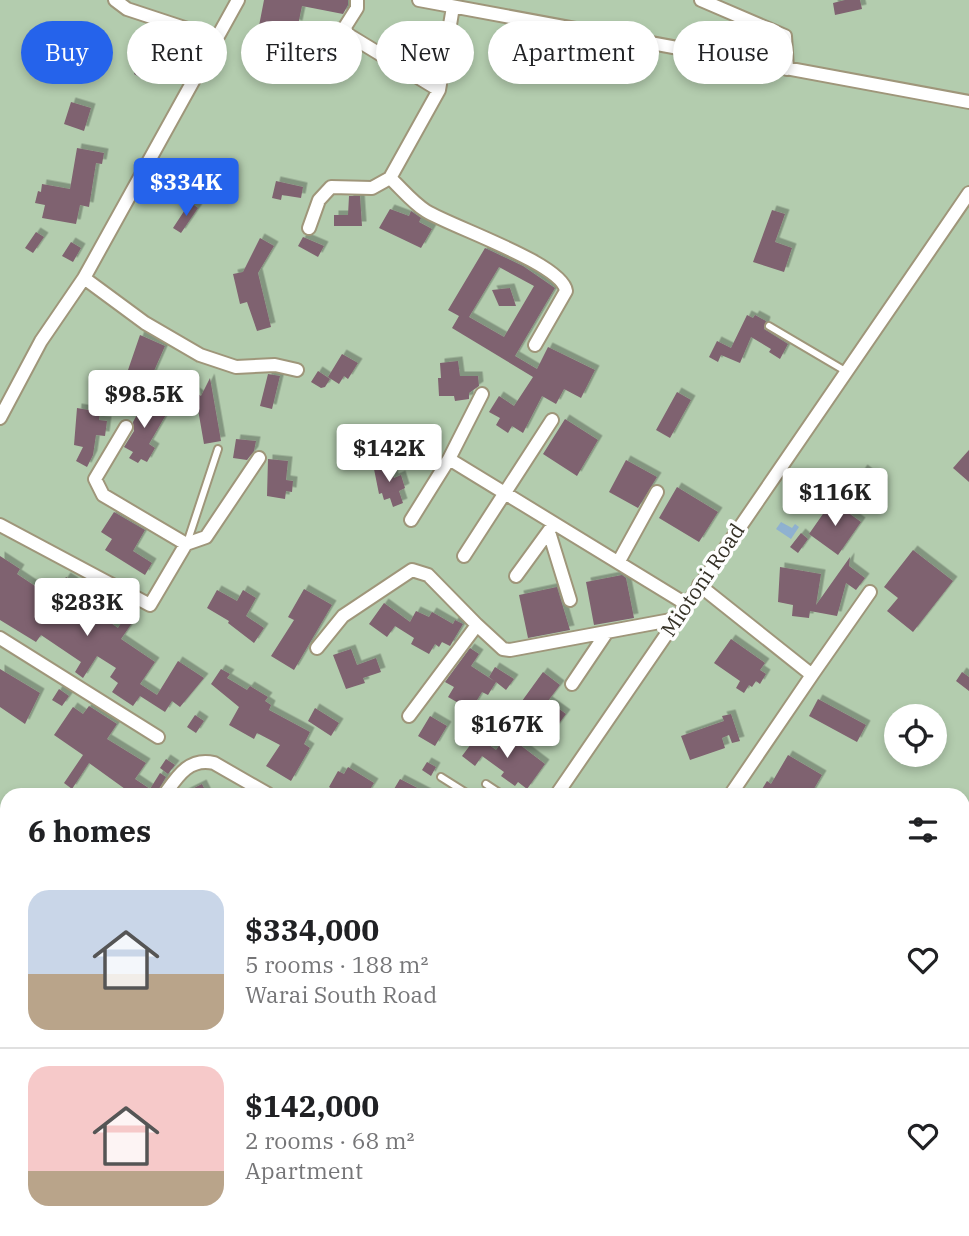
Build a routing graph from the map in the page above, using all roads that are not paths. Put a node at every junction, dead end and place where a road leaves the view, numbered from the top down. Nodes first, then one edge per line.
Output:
1 (115, 0) edge
2 (238, 0) edge
3 (357, 0) edge
4 (419, 0) edge
5 (701, 0) edge
6 (453, 7) junction
7 (163, 21) edge
8 (225, 21) edge
9 (750, 21) edge
10 (673, 48) edge
11 (793, 70) edge
12 (190, 84) edge
13 (439, 90) junction
14 (969, 102) edge
15 (390, 178) junction
16 (969, 194) edge
17 (309, 228) dead end
18 (84, 278) junction
19 (769, 326) dead end
20 (535, 345) dead end
21 (297, 370) dead end
22 (847, 372) junction
23 (482, 394) dead end
24 (0, 418) edge
25 (552, 420) dead end
26 (126, 427) dead end
27 (218, 449) dead end
28 (259, 458) dead end
29 (449, 460) junction
30 (657, 492) dead end
31 (504, 494) junction
32 (411, 520) dead end
33 (0, 525) edge
34 (551, 528) junction
35 (187, 544) junction
36 (464, 556) dead end
37 (619, 561) junction
38 (516, 576) dead end
39 (699, 585) junction
40 (870, 592) dead end
41 (570, 600) dead end
42 (686, 604) junction
43 (676, 619) junction
44 (477, 625) junction
45 (607, 632) junction
46 (0, 638) edge
47 (317, 648) dead end
48 (812, 675) junction
49 (572, 684) dead end
50 (409, 716) dead end
51 (158, 737) dead end
52 (441, 776) dead end
53 (485, 784) dead end
54 (169, 788) edge
55 (258, 788) edge
56 (459, 788) edge
57 (491, 788) edge
58 (560, 788) edge
59 (735, 788) edge

1 - 7 street
2 - 8 street
3 - 13 street
4 - 6 street
5 - 9 street
6 - 10 street
6 - 13 street
11 - 14 street
12 - 18 street
13 - 15 street
15 - 17 street
15 - 20 street
16 - 22 street, Miotoni Road
18 - 21 street
18 - 24 street
19 - 22 lane
22 - 39 street, Miotoni Road
23 - 29 street
25 - 31 street
26 - 35 street
27 - 35 lane
28 - 35 street
29 - 31 street
29 - 32 street
30 - 37 street
31 - 34 street
31 - 36 street
33 - 35 street
34 - 37 street
34 - 38 street
34 - 41 street
37 - 42 street
39 - 42 street, Miotoni Road
39 - 48 street
40 - 48 street
42 - 43 street, Miotoni Road
43 - 45 street
43 - 58 street, Miotoni Road
44 - 45 street
44 - 47 street
44 - 50 street
45 - 49 street
46 - 51 street
48 - 59 street
52 - 56 lane
53 - 57 lane
54 - 55 street

